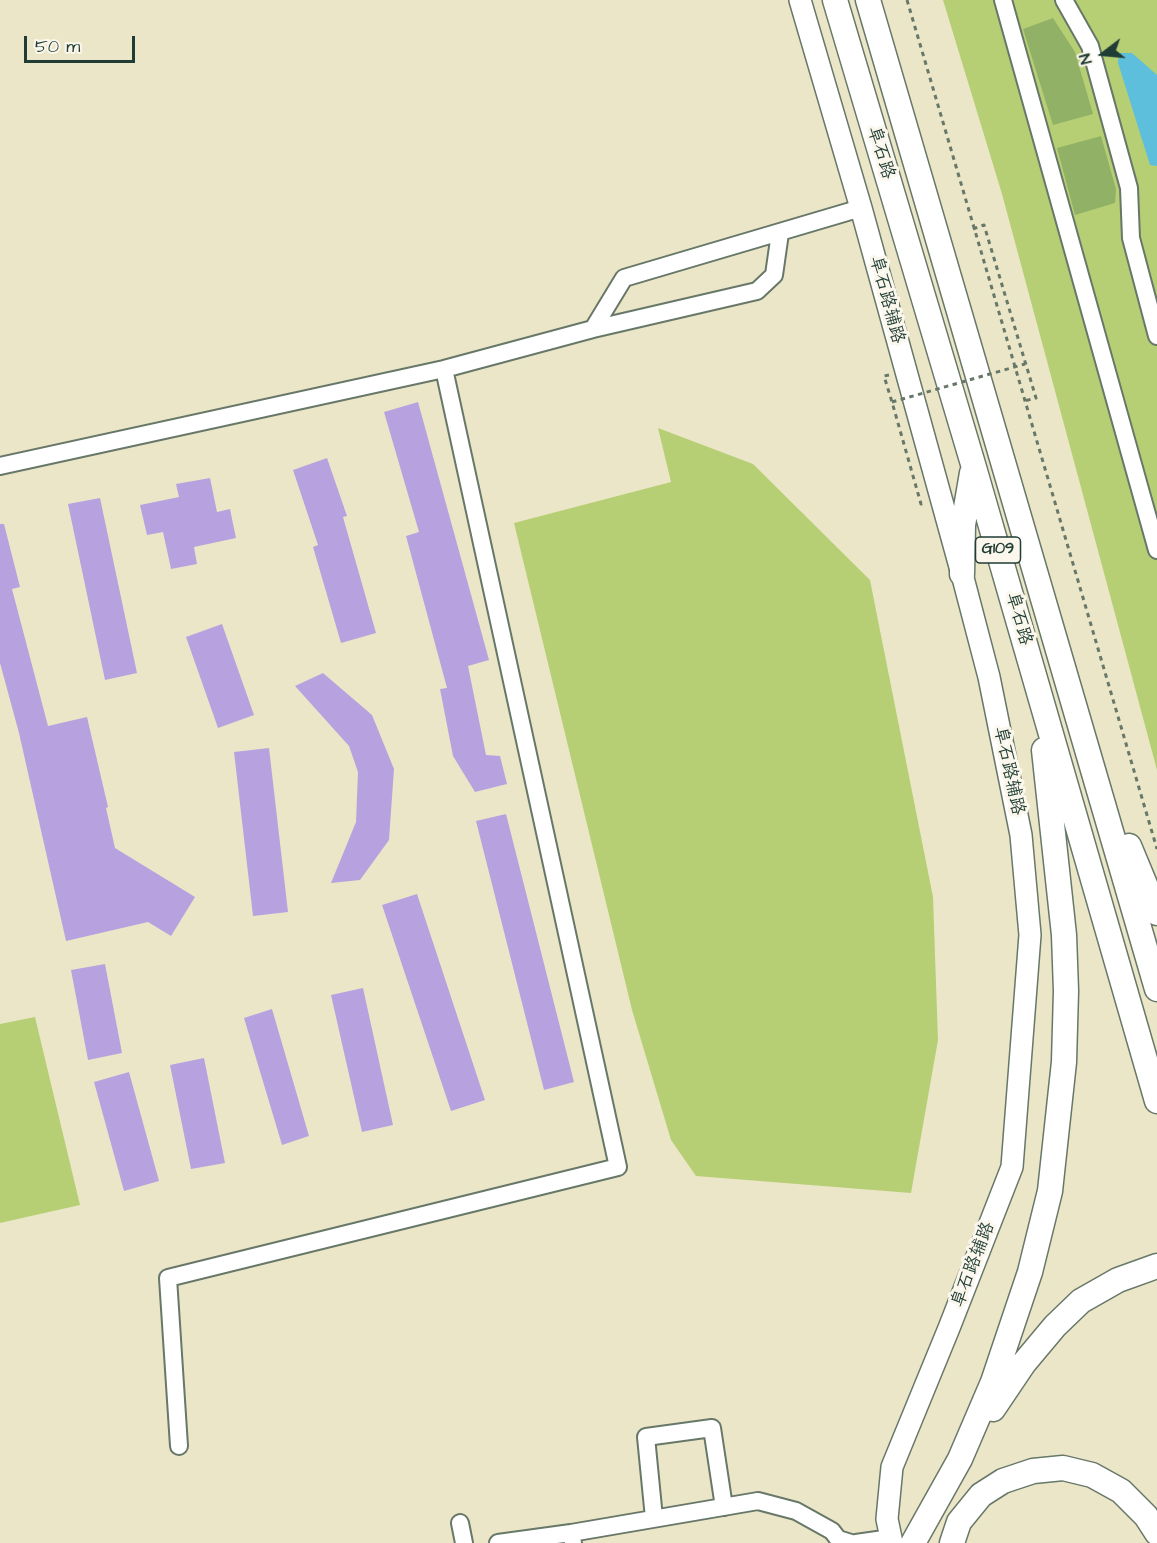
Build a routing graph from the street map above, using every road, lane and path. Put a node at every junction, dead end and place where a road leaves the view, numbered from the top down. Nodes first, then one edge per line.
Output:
1 (800, 0) edge
2 (835, 0) edge
3 (907, 0) edge
4 (1003, 0) edge
5 (1064, 0) edge
6 (871, 8) edge
7 (861, 208) junction
8 (973, 229) junction
9 (780, 233) junction
10 (593, 329) junction
11 (1157, 336) edge
12 (1025, 364) junction
13 (444, 369) junction
14 (884, 376) dead end
15 (1024, 401) junction
16 (892, 402) junction
17 (973, 464) junction
18 (0, 466) edge
19 (921, 504) dead end
20 (1157, 550) edge
21 (962, 574) junction
22 (1036, 682) junction
23 (1083, 735) junction
24 (1157, 849) edge
25 (1157, 913) edge
26 (1157, 989) edge
27 (1157, 1101) edge
28 (1157, 1266) edge
29 (179, 1446) dead end
30 (960, 1459) junction
31 (724, 1507) junction
32 (654, 1518) junction
33 (460, 1523) dead end
34 (1157, 1533) edge
35 (572, 1538) edge
36 (905, 1538) edge
37 (465, 1543) edge
38 (498, 1543) edge
39 (851, 1543) edge
40 (856, 1543) edge
41 (952, 1543) edge

1 - 7 main road, 阜石路辅路
2 - 17 highway, 阜石路 / G109
3 - 8 path
4 - 20 street
5 - 11 street
6 - 23 highway, 阜石路 / G109
7 - 9 street
7 - 21 main road, 阜石路辅路
8 - 12 path
8 - 15 path
9 - 10 street
9 - 10 street
10 - 13 street
12 - 15 path
12 - 16 path, bridge
13 - 18 street
13 - 29 street
14 - 16 path
15 - 24 path
16 - 19 path
17 - 21 highway
17 - 22 highway, 阜石路 / G109
21 - 36 main road, 阜石路辅路
22 - 27 highway, 阜石路 / G109
22 - 30 highway
23 - 25 highway
23 - 26 highway, 阜石路 / G109
28 - 30 highway
30 - 36 highway
31 - 32 street
31 - 32 street
31 - 39 street
32 - 35 street
33 - 37 street
34 - 41 highway
35 - 38 street
36 - 40 street

